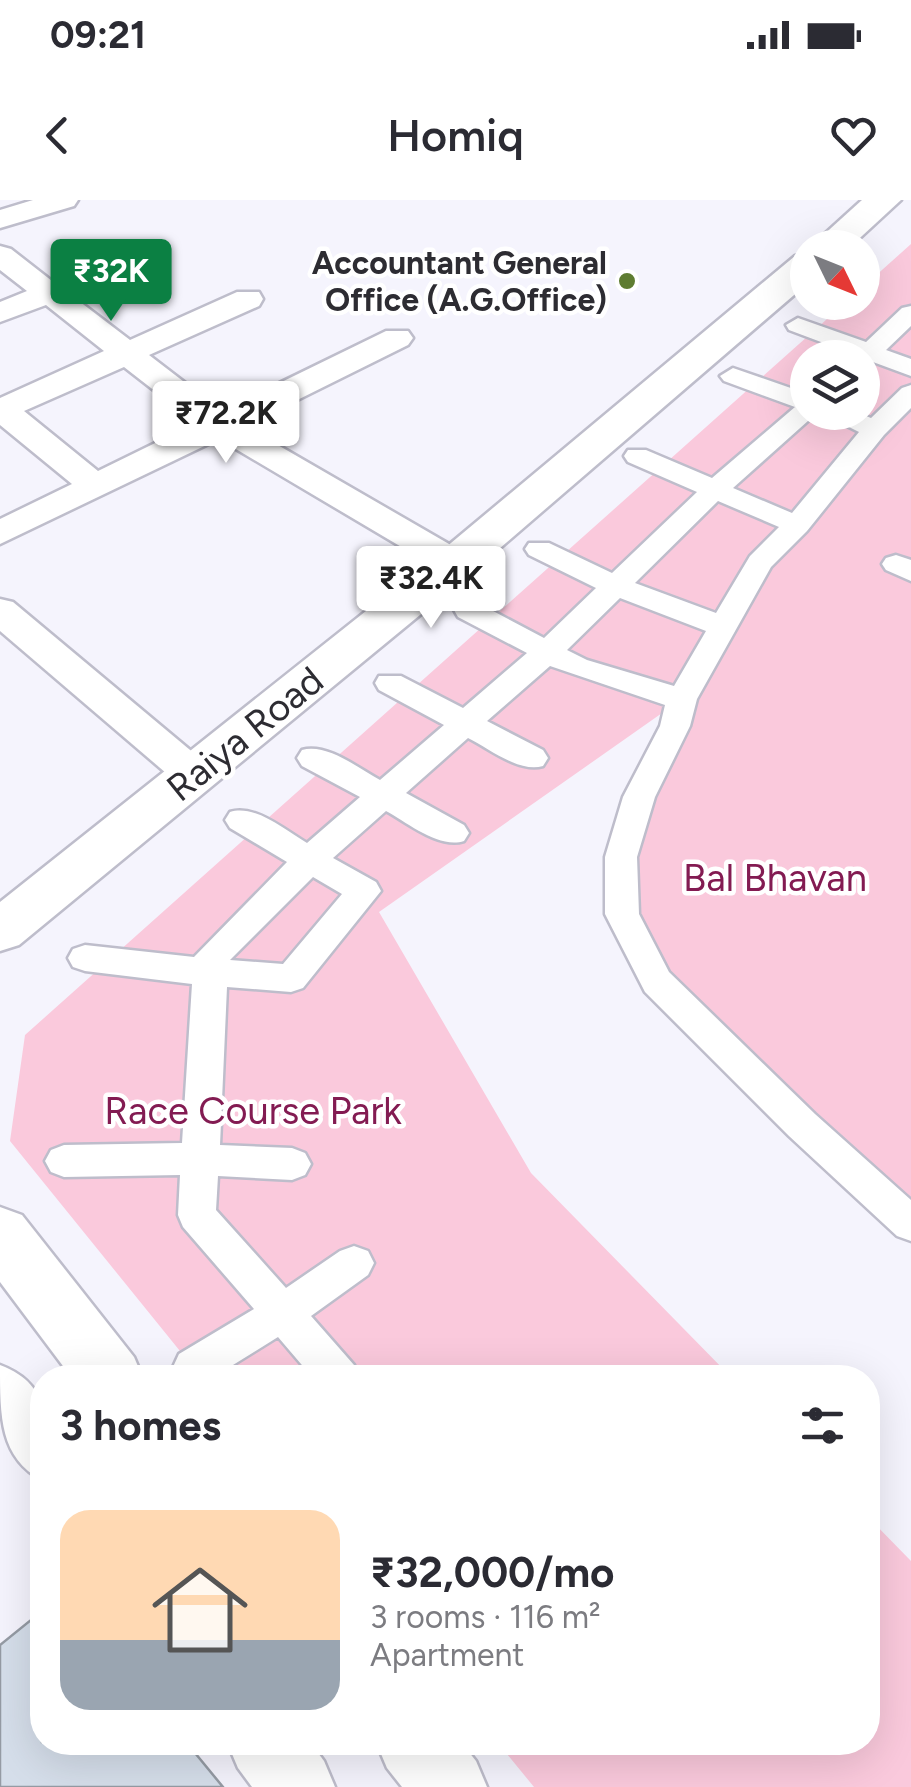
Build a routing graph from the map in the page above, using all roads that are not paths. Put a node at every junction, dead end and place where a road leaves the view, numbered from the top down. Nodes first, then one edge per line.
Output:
1 (64, 200) edge
2 (882, 200) edge
3 (0, 218) edge
4 (848, 230) edge
5 (152, 251) dead end
6 (0, 255) edge
7 (790, 279) edge
8 (50, 293) junction
9 (248, 299) dead end
10 (911, 312) edge
11 (0, 313) edge
12 (798, 325) dead end
13 (397, 338) dead end
14 (832, 340) edge
15 (880, 342) edge
16 (124, 352) junction
17 (880, 359) edge
18 (911, 368) edge
19 (733, 376) dead end
20 (911, 394) edge
21 (790, 399) edge
22 (0, 409) edge
23 (790, 422) edge
24 (218, 424) junction
25 (880, 424) edge
26 (874, 430) edge
27 (637, 456) dead end
28 (95, 486) junction
29 (713, 491) junction
30 (797, 524) junction
31 (0, 533) edge
32 (538, 549) dead end
33 (455, 563) junction
34 (614, 586) junction
35 (0, 610) edge
36 (468, 610) dead end
37 (722, 626) junction
38 (548, 650) junction
39 (390, 683) dead end
40 (682, 699) junction
41 (464, 721) junction
42 (312, 758) dead end
43 (532, 758) dead end
44 (194, 775) junction
45 (382, 793) junction
46 (240, 820) dead end
47 (453, 833) dead end
48 (307, 862) junction
49 (0, 931) edge
50 (85, 958) dead end
51 (210, 972) junction
52 (64, 1161) dead end
53 (200, 1161) junction
54 (292, 1164) dead end
55 (911, 1224) edge
56 (0, 1234) edge
57 (354, 1263) dead end
58 (282, 1313) junction
59 (101, 1365) edge
60 (195, 1365) edge
61 (328, 1365) edge
62 (0, 1395) edge
63 (30, 1434) edge
64 (274, 1755) edge
65 (424, 1755) edge
66 (298, 1787) edge
67 (450, 1787) edge

1 - 3 street
2 - 4 main road
5 - 8 street
6 - 8 street
7 - 33 main road, Raiya Road
8 - 11 street
8 - 16 street
9 - 16 street
10 - 15 street
12 - 14 street
13 - 24 street
16 - 22 street
16 - 24 street
17 - 18 street
19 - 21 street
20 - 25 street
22 - 28 street
23 - 29 street
24 - 28 street
24 - 33 street
26 - 30 street
27 - 29 street
28 - 31 street
29 - 30 street
29 - 34 street
30 - 37 street
32 - 34 street
33 - 44 main road, Raiya Road
34 - 37 street
34 - 38 street
35 - 44 street
36 - 38 street
37 - 40 street
38 - 40 street
38 - 41 street
39 - 41 street
40 - 55 street
41 - 43 street
41 - 45 street
42 - 45 street
44 - 49 main road, Raiya Road
45 - 47 street
45 - 48 street
46 - 48 street
48 - 51 street
48 - 51 street
50 - 51 street
51 - 53 street
52 - 53 street
53 - 54 street
53 - 58 street
56 - 59 main road
57 - 58 street
58 - 60 street
58 - 61 street
62 - 63 main road
64 - 66 main road
65 - 67 main road

